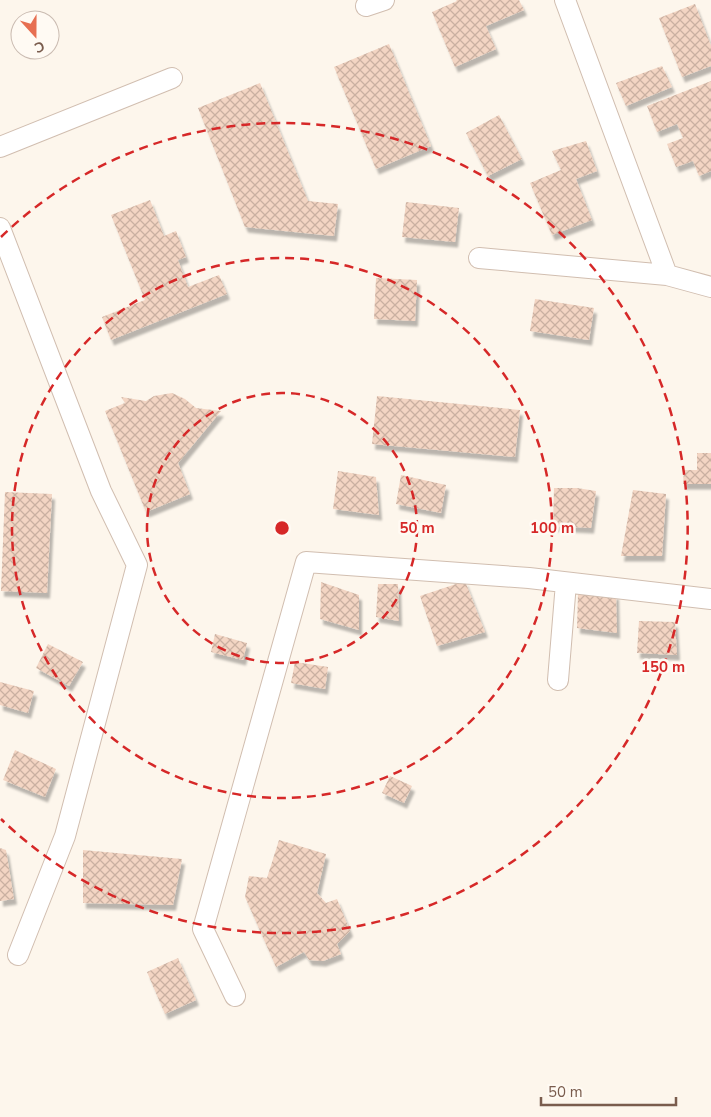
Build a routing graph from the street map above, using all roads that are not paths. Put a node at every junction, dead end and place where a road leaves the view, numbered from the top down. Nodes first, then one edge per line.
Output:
1 (565, 0) edge
2 (172, 78) dead end
3 (0, 147) edge
4 (0, 228) edge
5 (479, 258) dead end
6 (667, 275) junction
7 (711, 287) edge
8 (566, 583) junction
9 (711, 599) edge
10 (558, 680) dead end
11 (18, 955) dead end
12 (235, 996) dead end

1 - 6 lane
2 - 3 lane
4 - 11 lane
5 - 6 lane
6 - 7 lane
8 - 9 lane
8 - 10 lane
8 - 12 lane

